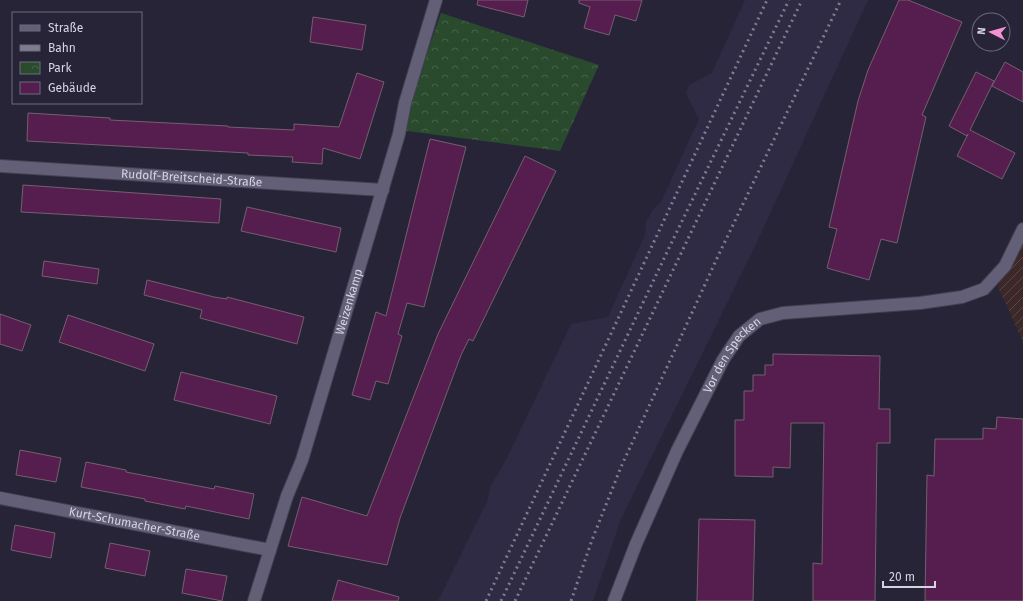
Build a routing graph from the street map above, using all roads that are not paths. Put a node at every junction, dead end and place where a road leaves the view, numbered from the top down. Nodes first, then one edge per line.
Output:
1 (436, 0) edge
2 (0, 166) edge
3 (383, 190) junction
4 (1023, 229) edge
5 (0, 498) edge
6 (270, 550) junction
7 (254, 601) edge
8 (614, 601) edge

1 - 3 street, Weizenkamp
2 - 3 street, Rudolf-Breitscheid-Straße
3 - 6 street, Weizenkamp
4 - 8 street, Vor den Specken
5 - 6 street, Kurt-Schumacher-Straße
6 - 7 street, Weizenkamp

